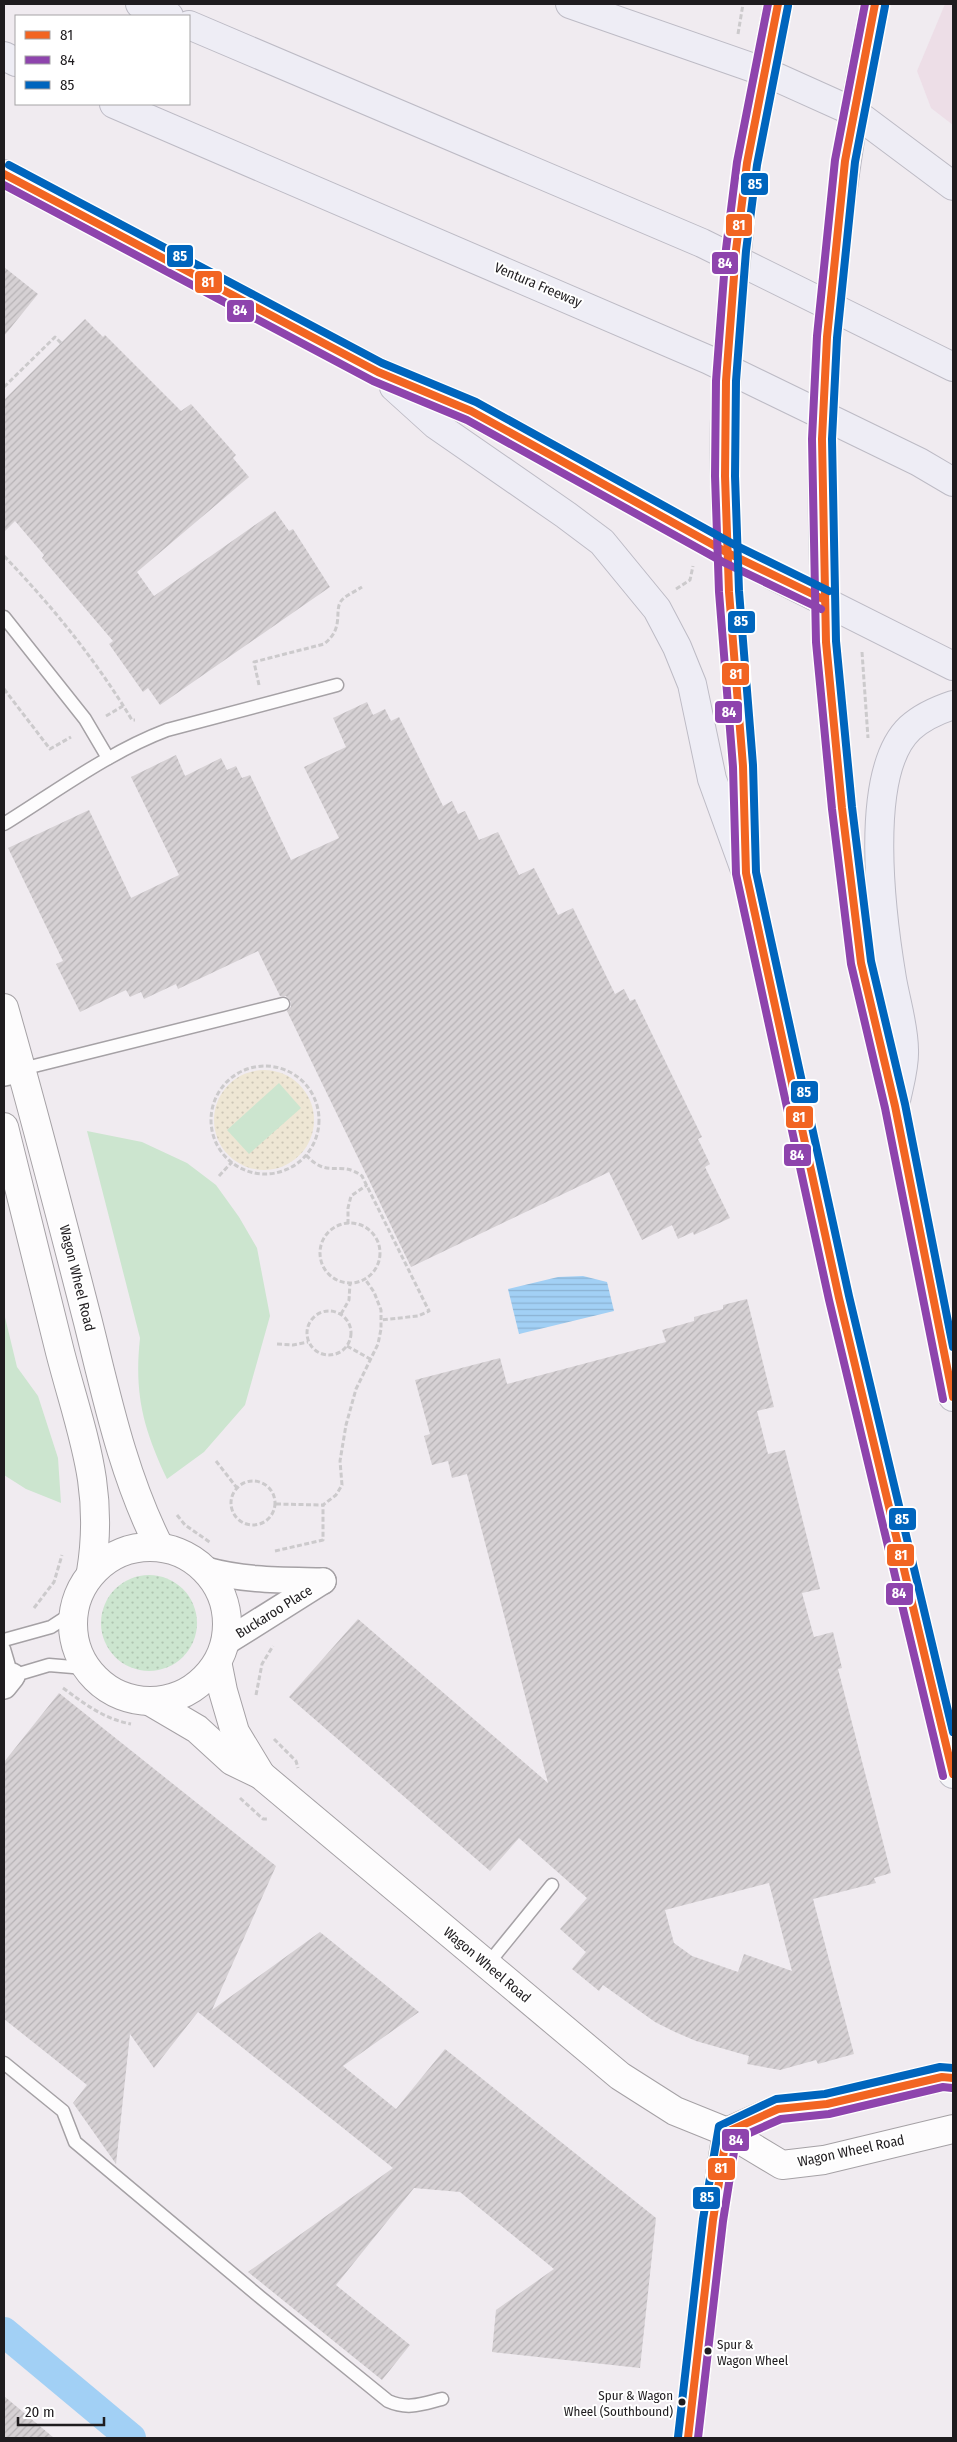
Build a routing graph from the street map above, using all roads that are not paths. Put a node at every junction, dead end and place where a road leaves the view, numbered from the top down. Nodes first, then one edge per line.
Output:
1 (140, 4) edge
2 (570, 4) edge
3 (778, 4) edge
4 (875, 4) edge
5 (167, 15) edge
6 (190, 24) edge
7 (765, 72) junction
8 (116, 105) edge
9 (854, 112) junction
10 (4, 174) edge
11 (953, 186) edge
12 (953, 367) edge
13 (378, 372) junction
14 (953, 482) edge
15 (728, 553) junction
16 (825, 600) junction
17 (4, 617) edge
18 (953, 666) edge
19 (337, 685) dead end
20 (953, 705) edge
21 (108, 758) junction
22 (4, 824) edge
23 (746, 873) junction
24 (283, 1004) dead end
25 (4, 1008) edge
26 (13, 1071) edge
27 (895, 1106) junction
28 (4, 1127) edge
29 (953, 1396) edge
30 (158, 1546) junction
31 (206, 1570) junction
32 (91, 1572) junction
33 (74, 1612) junction
34 (4, 1640) edge
35 (4, 1649) edge
36 (222, 1654) junction
37 (85, 1668) junction
38 (8, 1681) edge
39 (151, 1702) junction
40 (953, 1774) edge
41 (261, 1775) junction
42 (552, 1885) dead end
43 (487, 1965) junction
44 (4, 2063) edge
45 (953, 2078) edge
46 (953, 2129) edge
47 (727, 2132) junction
48 (442, 2399) dead end
49 (688, 2438) edge

1 - 5 highway
2 - 7 highway
3 - 7 main road
4 - 9 main road
6 - 12 highway
7 - 9 highway
7 - 15 main road, bridge
8 - 14 highway, Ventura Freeway
9 - 11 highway
9 - 16 main road, bridge
10 - 13 highway
13 - 15 highway
13 - 23 highway
15 - 16 highway
15 - 23 main road
16 - 18 highway
16 - 27 main road
17 - 21 lane
19 - 21 lane
20 - 27 highway
21 - 22 lane
23 - 40 main road
24 - 26 lane
25 - 26 street, Wagon Wheel Road
26 - 30 street, Wagon Wheel Road
27 - 29 main road
28 - 32 street
30 - 31 street
30 - 32 street
31 - 36 street
31 - 36 street, Buckaroo Place
32 - 33 street
33 - 34 lane
33 - 37 street
35 - 38 lane
36 - 39 street
36 - 41 street, Wagon Wheel Road
37 - 38 lane
37 - 39 street
39 - 41 street, Wagon Wheel Road
41 - 43 street, Wagon Wheel Road
42 - 43 lane
43 - 47 street, Wagon Wheel Road
44 - 48 lane
45 - 47 street
46 - 47 street, Wagon Wheel Road
47 - 49 street

